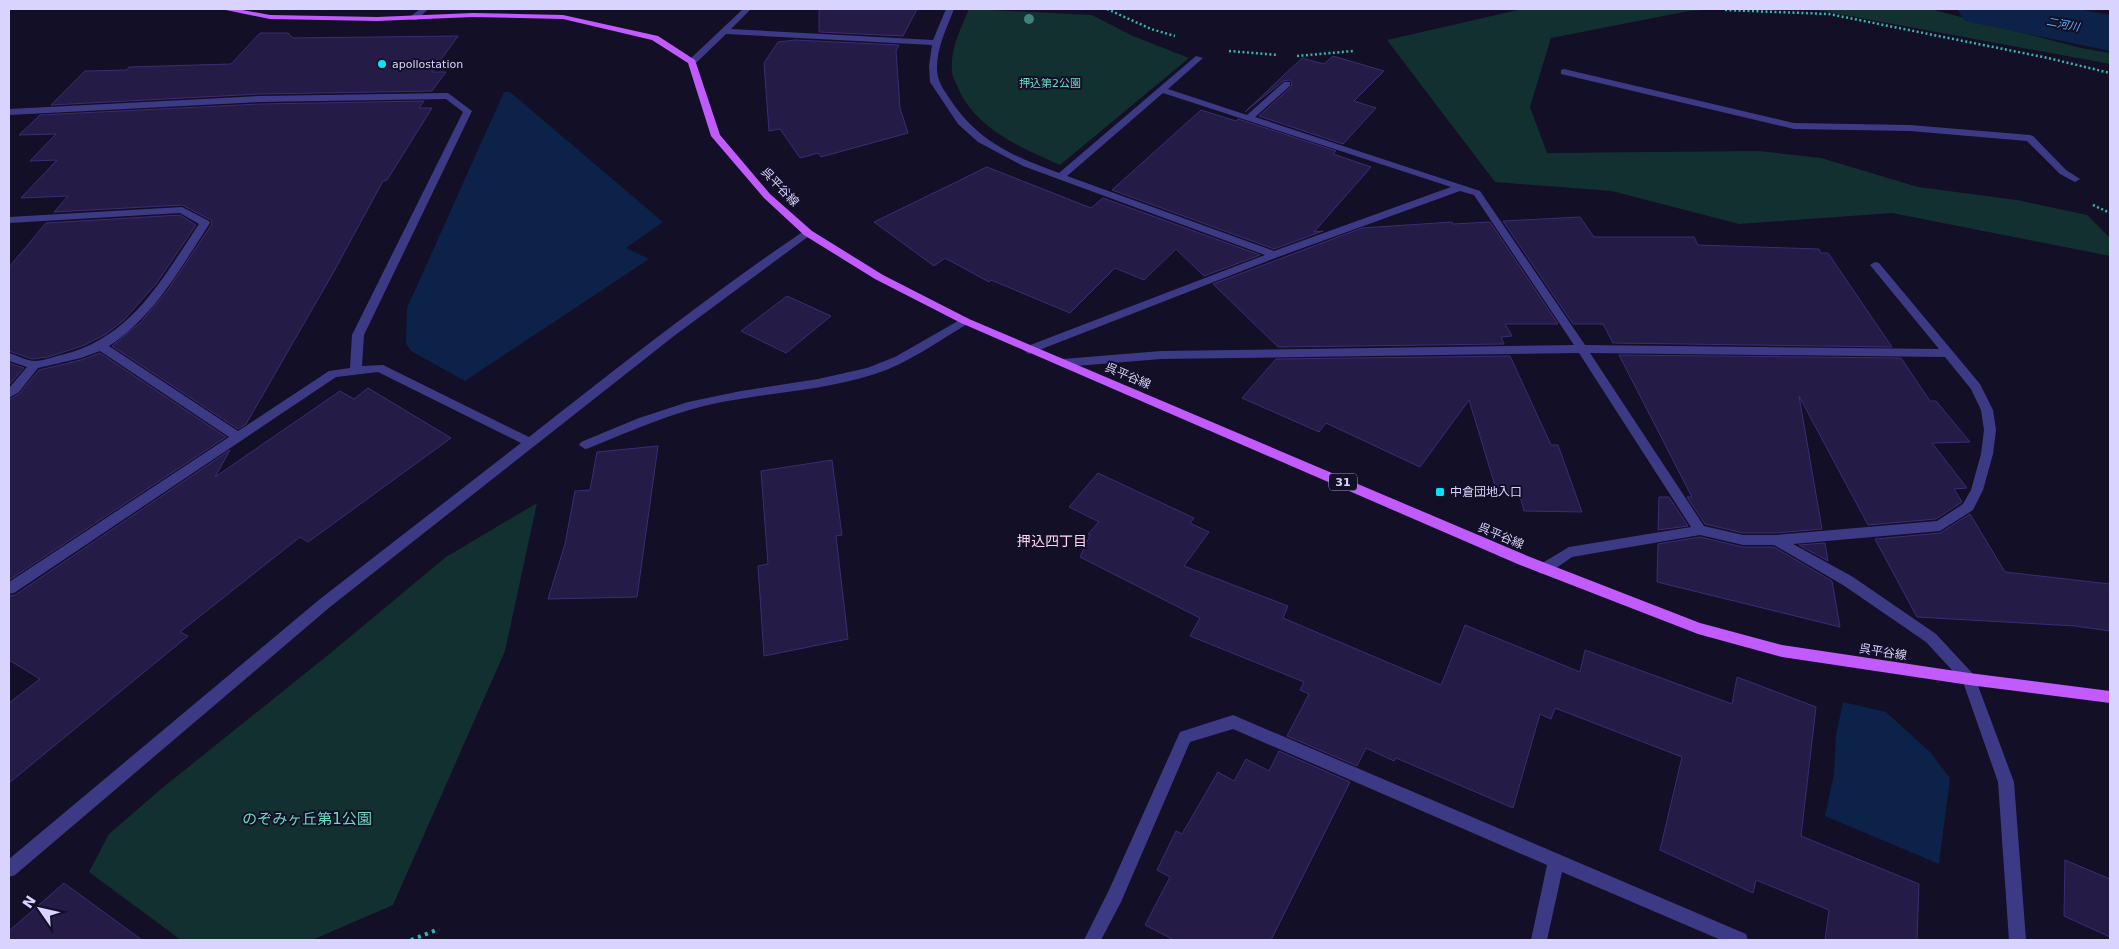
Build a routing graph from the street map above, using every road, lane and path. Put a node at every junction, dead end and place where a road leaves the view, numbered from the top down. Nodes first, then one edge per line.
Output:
1 (225, 9) edge
2 (424, 9) edge
3 (747, 9) edge
4 (950, 9) edge
5 (1725, 10) dead end
6 (414, 18) junction
7 (724, 31) junction
8 (936, 43) junction
9 (1199, 58) dead end
10 (692, 62) junction
11 (1564, 72) dead end
12 (2110, 73) edge
13 (1288, 84) dead end
14 (1163, 90) junction
15 (9, 112) edge
16 (1249, 118) junction
17 (1060, 176) junction
18 (2074, 179) dead end
19 (1462, 188) junction
20 (9, 220) edge
21 (808, 233) junction
22 (1274, 256) junction
23 (1874, 265) dead end
24 (965, 321) junction
25 (101, 346) junction
26 (1582, 348) junction
27 (1029, 350) junction
28 (1948, 353) junction
29 (9, 357) edge
30 (1063, 363) junction
31 (34, 365) junction
32 (356, 370) junction
33 (9, 394) edge
34 (238, 437) junction
35 (530, 442) junction
36 (585, 445) dead end
37 (1700, 530) junction
38 (1776, 540) junction
39 (1544, 569) junction
40 (9, 589) edge
41 (1969, 680) junction
42 (2110, 697) edge
43 (1556, 861) junction
44 (9, 869) edge
45 (439, 929) dead end
46 (411, 940) edge
47 (1092, 940) edge
48 (1539, 940) edge
49 (1740, 940) edge
50 (2018, 940) edge

1 - 6 main road
2 - 6 street
3 - 7 street
4 - 8 street
5 - 12 path
6 - 10 main road
7 - 8 street
7 - 10 street
8 - 17 street
9 - 14 street
10 - 21 main road, 呉平谷線 / 31
11 - 18 street
13 - 16 street
14 - 16 street
14 - 17 street
15 - 32 street
16 - 19 street
17 - 22 street
19 - 22 street
19 - 26 street
20 - 25 street
21 - 24 main road, 呉平谷線 / 31
21 - 35 street
22 - 27 street
23 - 28 street
24 - 27 main road, 呉平谷線 / 31
24 - 36 street
25 - 31 street
25 - 34 street
26 - 28 street
26 - 30 street
26 - 37 street
27 - 30 main road, 呉平谷線 / 31
28 - 38 street
29 - 31 street
30 - 39 main road, 呉平谷線 / 31
31 - 33 street
32 - 34 street
32 - 35 street
34 - 40 street
35 - 44 street
37 - 38 street
37 - 39 street
38 - 41 street
39 - 41 main road, 呉平谷線 / 31
41 - 42 main road, 呉平谷線 / 31
41 - 50 street
43 - 47 street
43 - 48 street
43 - 49 street
45 - 46 path

